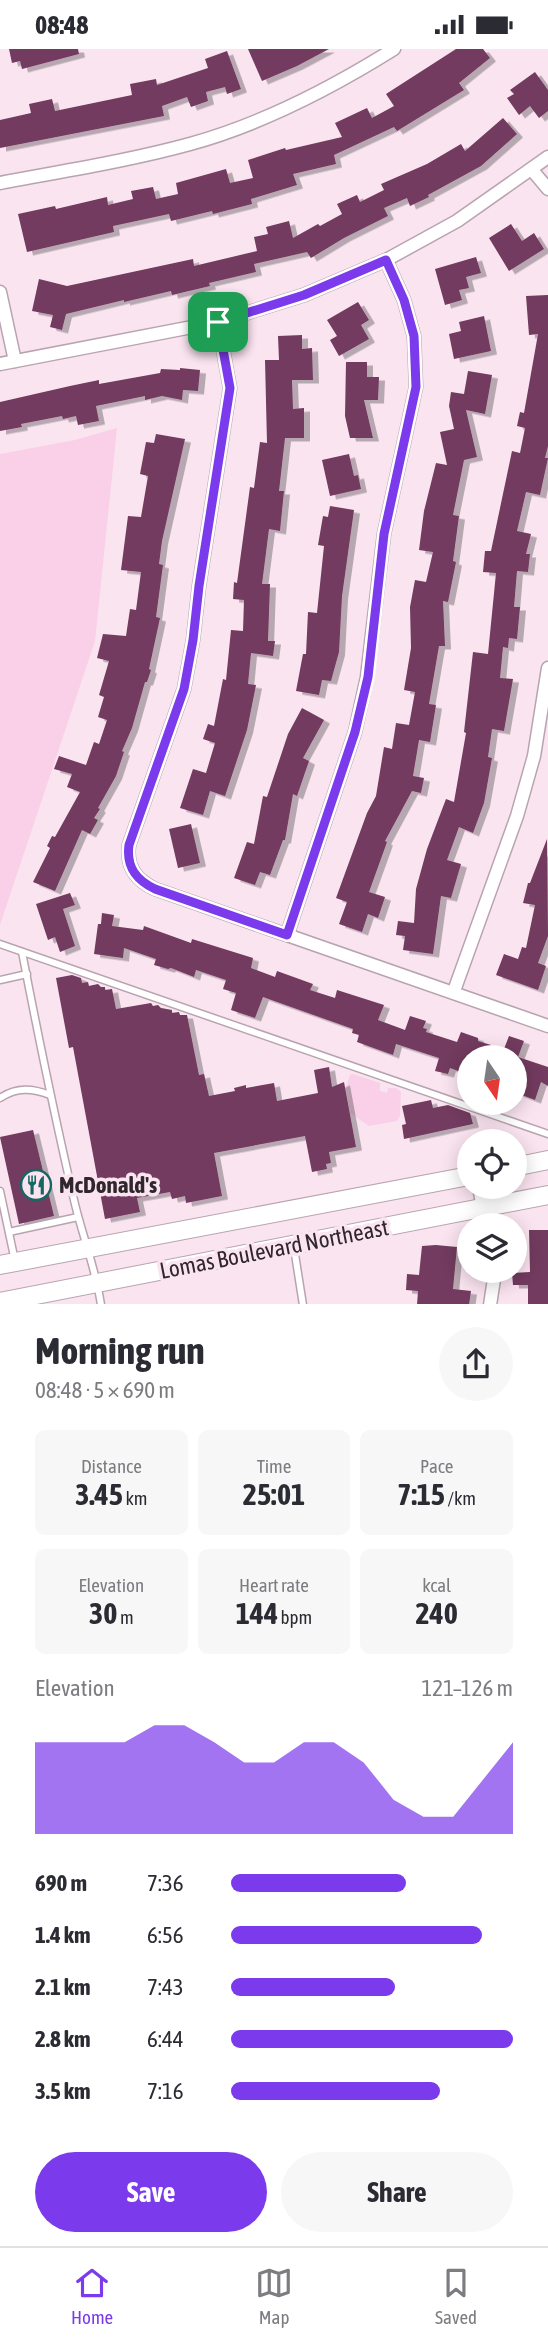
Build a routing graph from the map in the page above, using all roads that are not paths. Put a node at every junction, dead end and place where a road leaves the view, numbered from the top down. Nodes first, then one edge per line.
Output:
1 (394, 49) edge
2 (548, 157) edge
3 (532, 170) junction
4 (0, 183) edge
5 (548, 189) edge
6 (386, 260) junction
7 (0, 292) edge
8 (218, 322) junction
9 (15, 361) junction
10 (0, 364) edge
11 (548, 668) edge
12 (287, 935) junction
13 (0, 944) edge
14 (22, 951) junction
15 (27, 974) junction
16 (0, 981) edge
17 (454, 992) junction
18 (548, 1025) edge
19 (50, 1095) junction
20 (0, 1098) edge
21 (548, 1134) edge
22 (548, 1160) edge
23 (527, 1164) edge
24 (457, 1178) edge
25 (0, 1191) edge
26 (548, 1195) edge
27 (496, 1213) edge
28 (78, 1217) junction
29 (457, 1221) edge
30 (9, 1232) junction
31 (293, 1246) junction
32 (86, 1248) junction
33 (8, 1263) edge
34 (493, 1283) edge
35 (98, 1284) junction
36 (0, 1302) edge
37 (101, 1304) edge
38 (303, 1304) edge
39 (490, 1304) edge

1 - 4 street
2 - 3 street
3 - 5 street
3 - 6 street
6 - 8 street
6 - 12 street
7 - 9 street
8 - 9 street
8 - 12 street
9 - 10 street
11 - 17 street
12 - 17 street
13 - 14 lane
14 - 15 lane
14 - 21 lane
15 - 16 lane
15 - 19 lane
17 - 18 street
19 - 20 lane
19 - 28 lane
22 - 23 main road
24 - 32 main road, Lomas Boulevard Northeast
25 - 30 lane
26 - 27 main road, Lomas Boulevard Northeast
28 - 30 lane
28 - 32 lane
29 - 31 main road, Lomas Boulevard Northeast
30 - 33 lane
31 - 35 main road, Lomas Boulevard Northeast
31 - 38 lane
32 - 33 main road, Lomas Boulevard Northeast
32 - 35 lane
34 - 39 street
35 - 36 main road, Lomas Boulevard Northeast
35 - 37 lane

